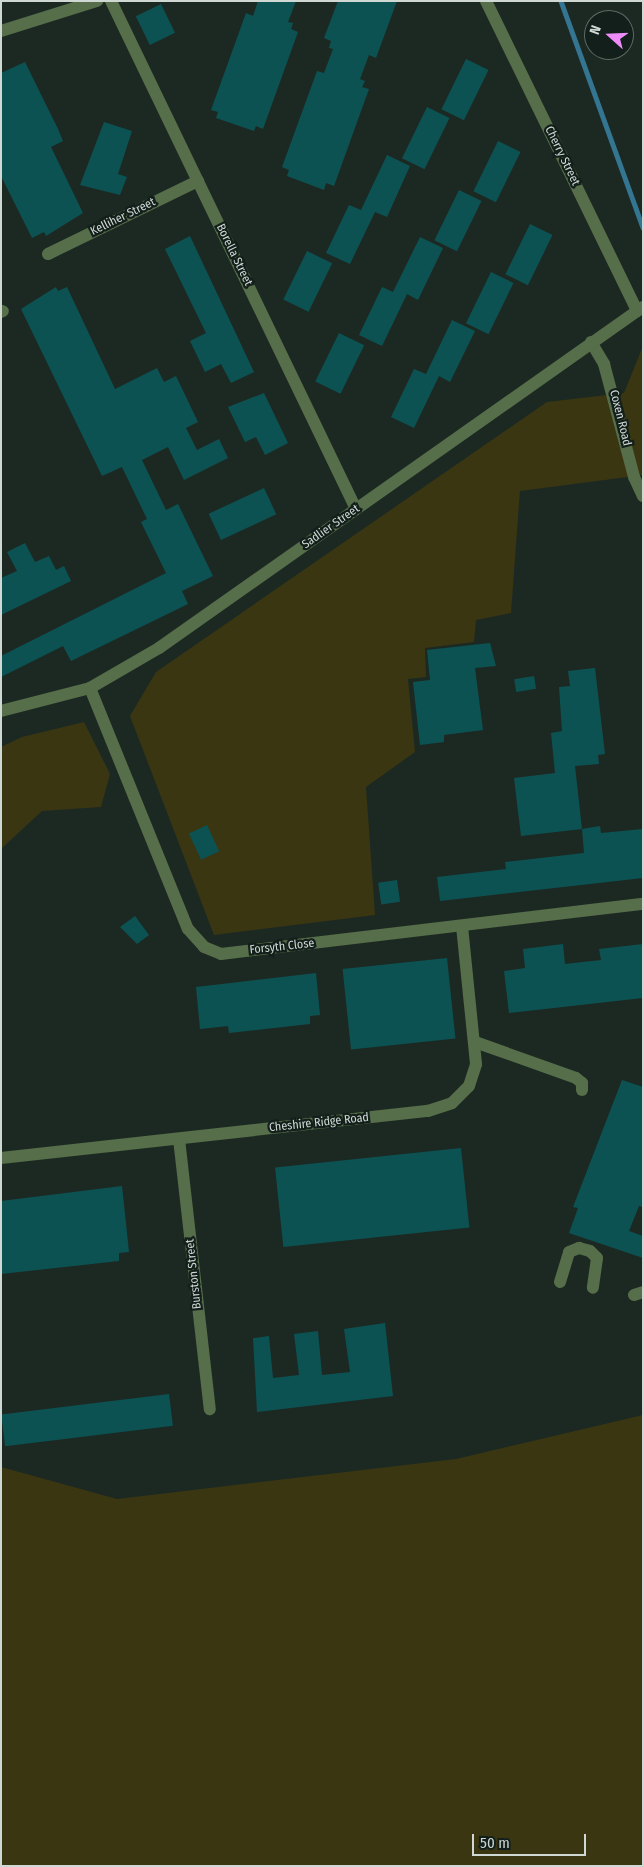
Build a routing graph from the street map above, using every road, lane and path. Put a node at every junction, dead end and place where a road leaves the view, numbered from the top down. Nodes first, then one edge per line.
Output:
1 (97, 1) edge
2 (111, 1) edge
3 (486, 1) edge
4 (1, 31) edge
5 (198, 181) junction
6 (48, 254) dead end
7 (640, 309) edge
8 (591, 342) junction
9 (643, 496) edge
10 (356, 509) junction
11 (90, 688) junction
12 (1, 711) edge
13 (643, 904) edge
14 (462, 927) junction
15 (475, 1042) junction
16 (582, 1090) dead end
17 (179, 1139) junction
18 (1, 1158) edge
19 (560, 1282) dead end
20 (593, 1288) dead end
21 (210, 1409) dead end

1 - 4 lane
2 - 5 lane, Borella Street
3 - 7 lane, Cherry Street
5 - 6 lane, Kelliher Street
5 - 10 lane, Borella Street
7 - 8 lane, Sadlier Street
8 - 9 lane, Coxen Road
8 - 10 lane, Sadlier Street
10 - 11 lane, Sadlier Street
11 - 12 lane, Sadlier Street
11 - 14 lane, Forsyth Close
13 - 14 lane, Forsyth Close
14 - 15 lane, Cheshire Ridge Road
15 - 16 lane
15 - 17 lane, Cheshire Ridge Road
17 - 18 lane, Cheshire Ridge Road
17 - 21 lane, Burston Street
19 - 20 lane

